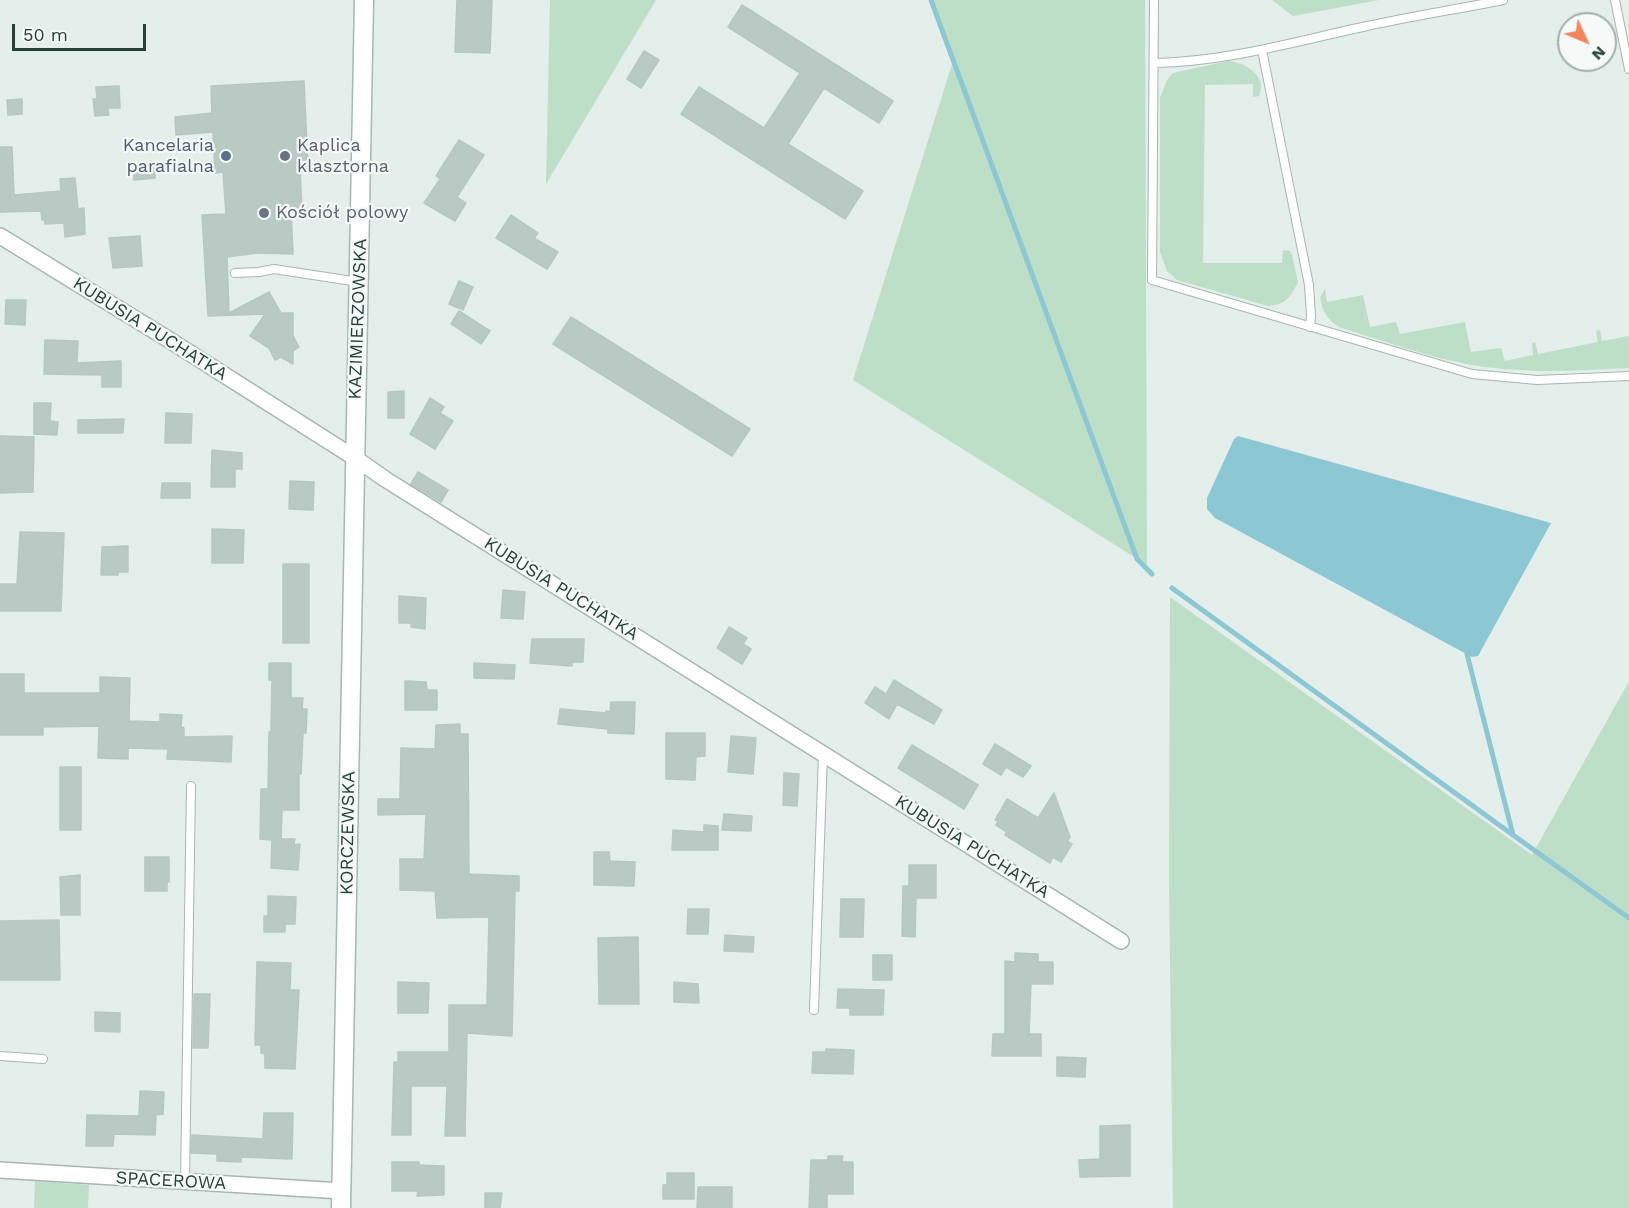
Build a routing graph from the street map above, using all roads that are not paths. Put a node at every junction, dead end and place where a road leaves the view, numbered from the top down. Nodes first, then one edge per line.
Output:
1 (364, 0) edge
2 (1154, 0) edge
3 (1503, 0) edge
4 (1615, 0) edge
5 (1262, 50) junction
6 (1154, 63) junction
7 (1629, 69) edge
8 (0, 236) edge
9 (235, 273) dead end
10 (360, 282) junction
11 (1310, 327) junction
12 (1629, 376) edge
13 (356, 458) junction
14 (823, 754) junction
15 (191, 786) dead end
16 (1121, 941) dead end
17 (814, 1010) dead end
18 (0, 1056) edge
19 (42, 1059) dead end
20 (0, 1170) edge
21 (185, 1182) junction
22 (342, 1200) edge

1 - 10 street, KAZIMIERZOWSKA
2 - 6 lane
3 - 5 lane
4 - 7 lane
5 - 6 lane
5 - 11 lane
6 - 11 lane
8 - 13 street, KUBUSIA PUCHATKA
9 - 10 lane
10 - 13 street, KAZIMIERZOWSKA
11 - 12 lane
13 - 14 street, KUBUSIA PUCHATKA
13 - 22 street, KORCZEWSKA
14 - 16 street, KUBUSIA PUCHATKA
14 - 17 lane
15 - 21 lane
18 - 19 lane
20 - 21 street, SPACEROWA
21 - 22 street, SPACEROWA

